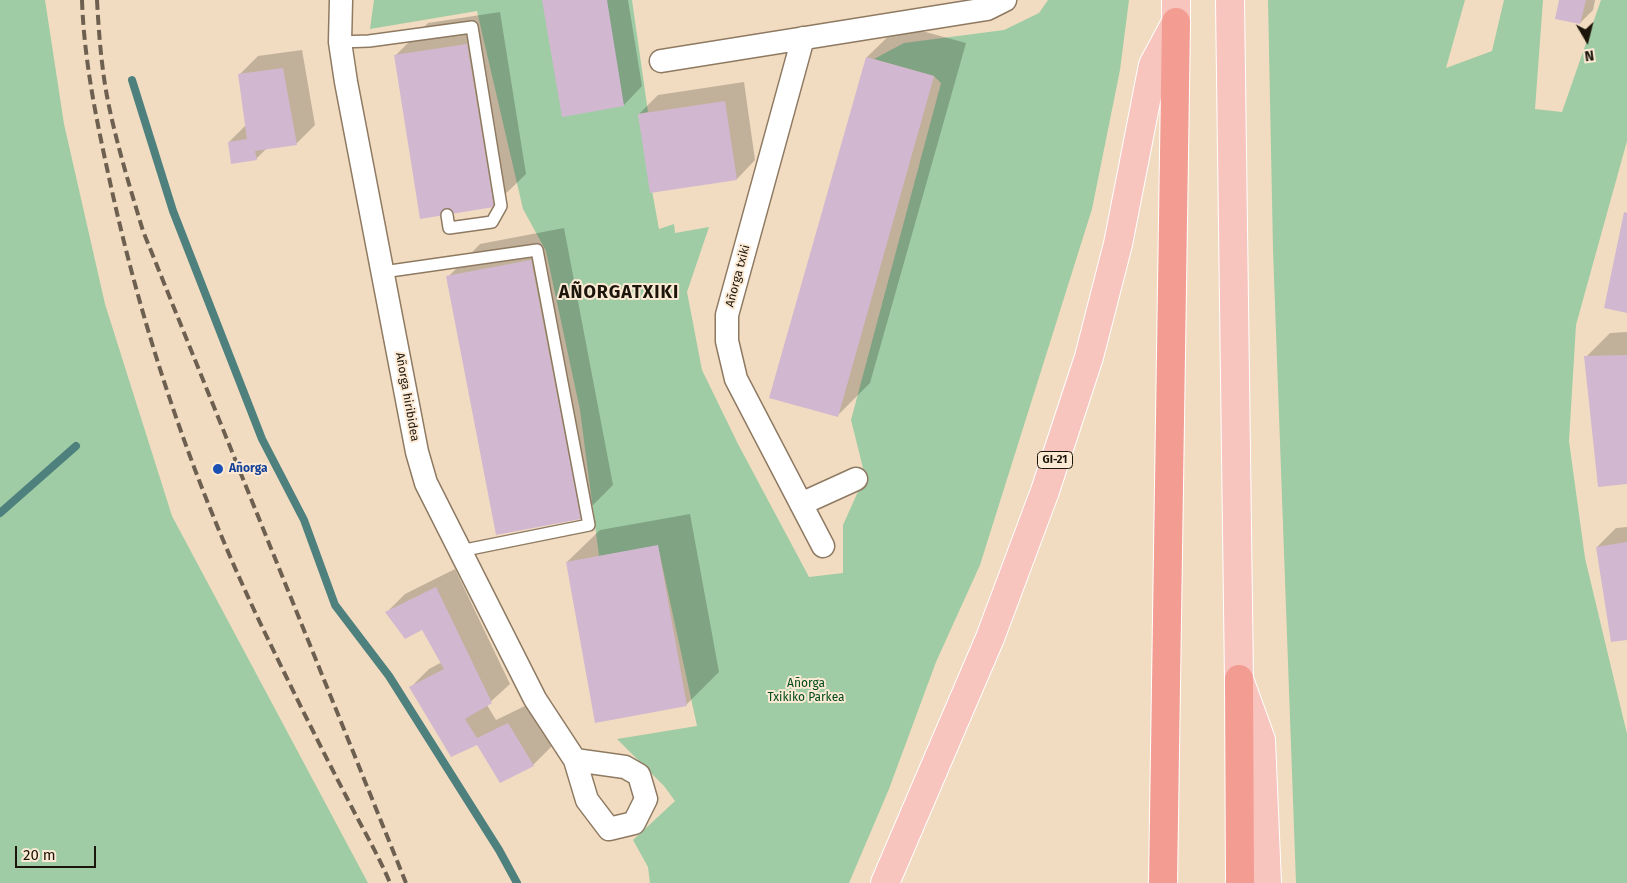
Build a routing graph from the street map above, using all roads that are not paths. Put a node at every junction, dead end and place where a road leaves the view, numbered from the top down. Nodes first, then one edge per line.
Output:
1 (340, 0) edge
2 (1004, 0) edge
3 (1230, 0) edge
4 (1176, 11) edge
5 (803, 38) junction
6 (340, 42) junction
7 (660, 61) dead end
8 (447, 215) dead end
9 (384, 272) junction
10 (856, 479) dead end
11 (801, 504) junction
12 (823, 546) dead end
13 (460, 551) junction
14 (1240, 679) junction
15 (575, 760) junction
16 (886, 883) edge
17 (1163, 883) edge
18 (1240, 883) edge
19 (1267, 883) edge

1 - 6 street, Añorga hiribidea
2 - 5 street
3 - 14 main road
4 - 16 main road, GI-21
4 - 17 highway, GI-21
5 - 7 street
5 - 11 street, Añorga txiki
6 - 8 lane
6 - 9 street, Añorga hiribidea
9 - 13 street, Añorga hiribidea
9 - 13 lane
10 - 11 street
11 - 12 street, Añorga txiki
13 - 15 street, Añorga hiribidea
14 - 18 highway
14 - 19 main road
15 - 15 street, Añorga hiribidea

